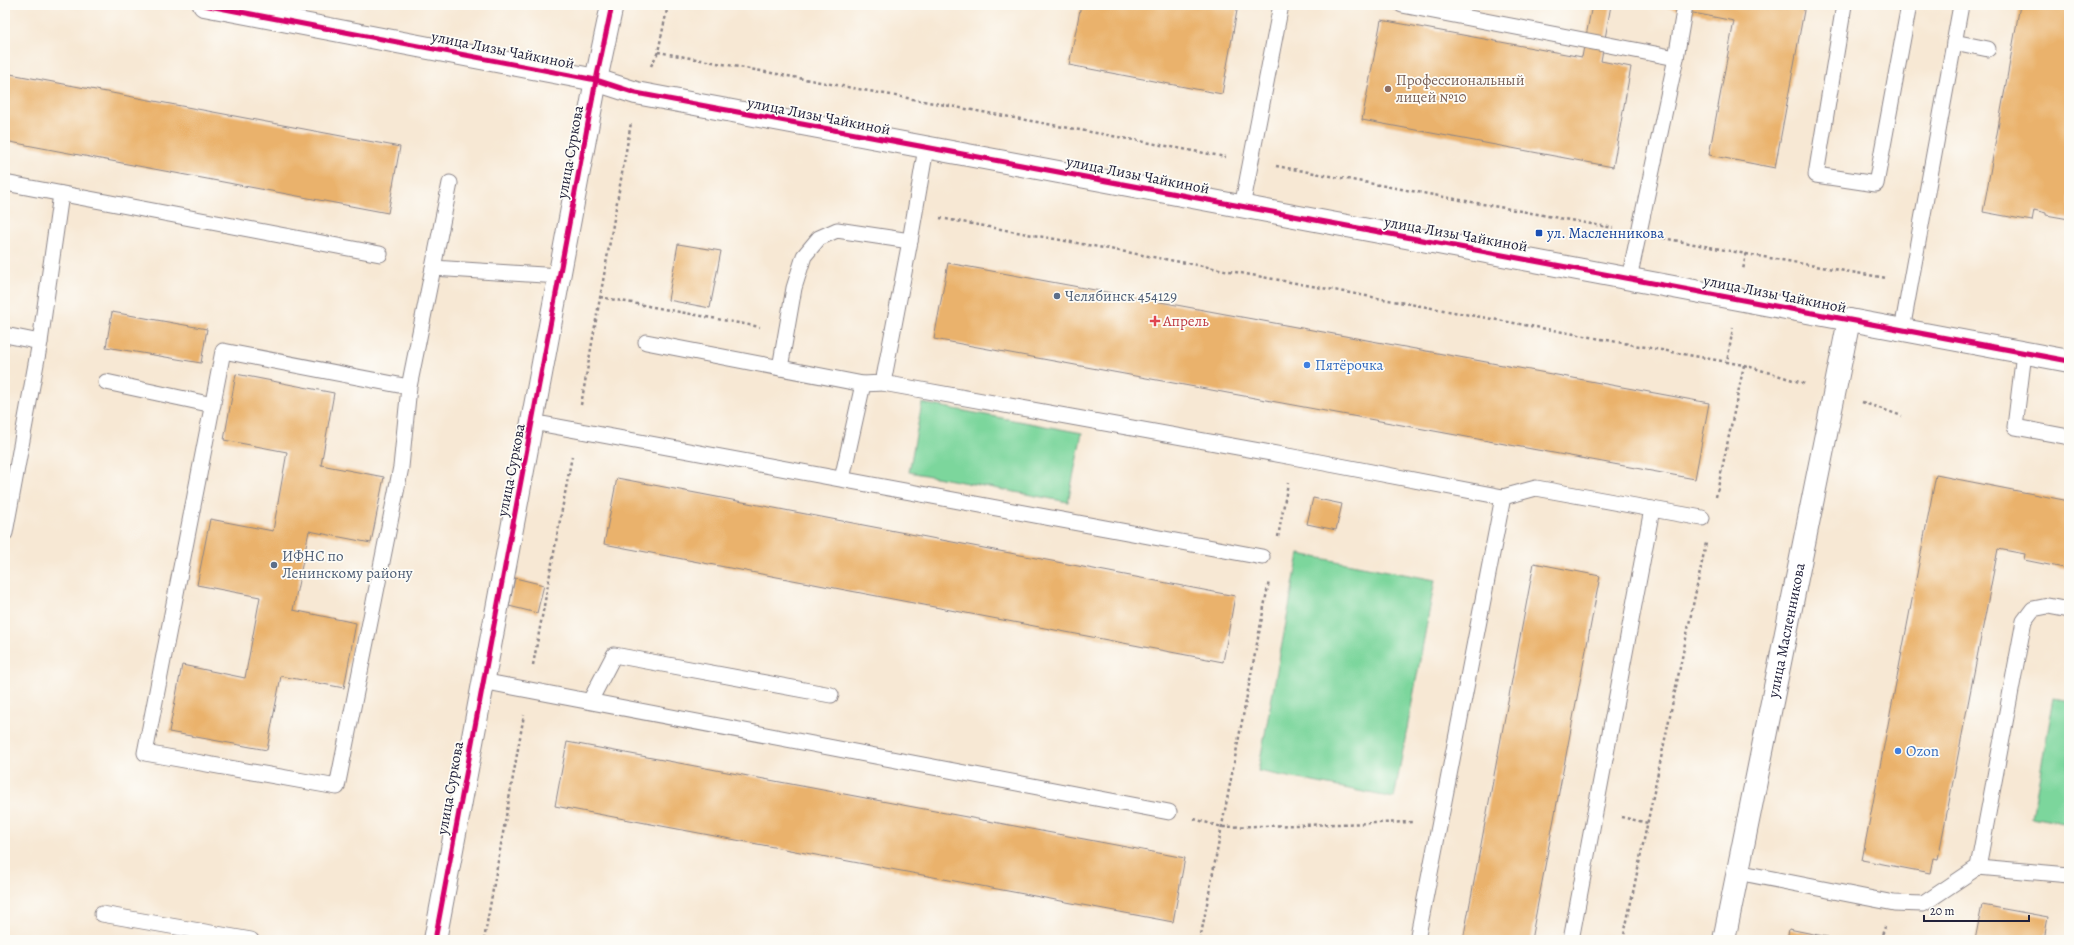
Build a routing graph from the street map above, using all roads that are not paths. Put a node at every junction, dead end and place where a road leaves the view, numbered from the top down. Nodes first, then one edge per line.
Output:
1 (204, 5) edge
2 (612, 5) edge
3 (1281, 5) edge
4 (1402, 5) edge
5 (1685, 5) edge
6 (1844, 5) edge
7 (1909, 5) edge
8 (1961, 5) edge
9 (228, 7) edge
10 (1954, 42) junction
11 (1988, 49) dead end
12 (1676, 58) junction
13 (596, 80) junction
14 (926, 148) junction
15 (5, 183) edge
16 (450, 183) dead end
17 (61, 194) junction
18 (1242, 207) junction
19 (910, 241) junction
20 (380, 254) dead end
21 (433, 268) junction
22 (560, 276) junction
23 (1629, 278) junction
24 (1849, 320) junction
25 (1902, 330) junction
26 (5, 335) edge
27 (40, 342) junction
28 (646, 342) dead end
29 (2024, 353) junction
30 (2069, 361) edge
31 (780, 368) junction
32 (106, 382) dead end
33 (882, 383) junction
34 (863, 384) junction
35 (409, 387) junction
36 (213, 405) junction
37 (532, 422) junction
38 (2069, 437) edge
39 (842, 479) junction
40 (1503, 497) junction
41 (1652, 509) junction
42 (1702, 518) dead end
43 (5, 533) edge
44 (1262, 557) dead end
45 (2069, 610) edge
46 (482, 681) junction
47 (831, 695) dead end
48 (590, 701) junction
49 (1169, 812) road end
50 (1978, 867) junction
51 (1737, 872) junction
52 (2069, 875) edge
53 (102, 914) dead end
54 (251, 940) edge
55 (435, 940) edge
56 (1418, 940) edge
57 (1571, 940) edge
58 (1724, 940) edge

1 - 9 street, улица Лизы Чайкиной
2 - 13 street, улица Суркова
3 - 18 lane
4 - 12 lane
5 - 12 lane
6 - 7 lane
8 - 10 lane
9 - 13 street, улица Лизы Чайкиной
10 - 11 lane
10 - 25 lane
12 - 23 lane
13 - 14 street, улица Лизы Чайкиной
13 - 22 street, улица Суркова
14 - 18 street, улица Лизы Чайкиной
14 - 19 lane
15 - 17 lane
16 - 21 lane
17 - 20 lane
17 - 27 lane
18 - 23 street, улица Лизы Чайкиной
19 - 31 lane
19 - 33 lane
21 - 22 lane
21 - 35 lane
22 - 37 street, улица Суркова
23 - 24 street, улица Лизы Чайкиной
24 - 25 street, улица Лизы Чайкиной
24 - 51 street, улица Масленникова
25 - 29 street, улица Лизы Чайкиной
26 - 27 lane
27 - 43 lane
28 - 31 lane
29 - 30 street, улица Лизы Чайкиной
29 - 38 lane
31 - 34 lane
32 - 36 lane
33 - 34 lane
33 - 40 lane
34 - 39 lane
35 - 36 lane
35 - 36 lane
37 - 39 lane
37 - 46 street, улица Суркова
39 - 44 lane
40 - 41 lane
40 - 56 lane
41 - 42 lane
41 - 57 lane
45 - 50 lane
46 - 48 lane
46 - 55 street, улица Суркова
47 - 48 lane
48 - 49 lane
50 - 51 lane
50 - 52 lane
51 - 58 street, улица Масленникова
53 - 54 lane

